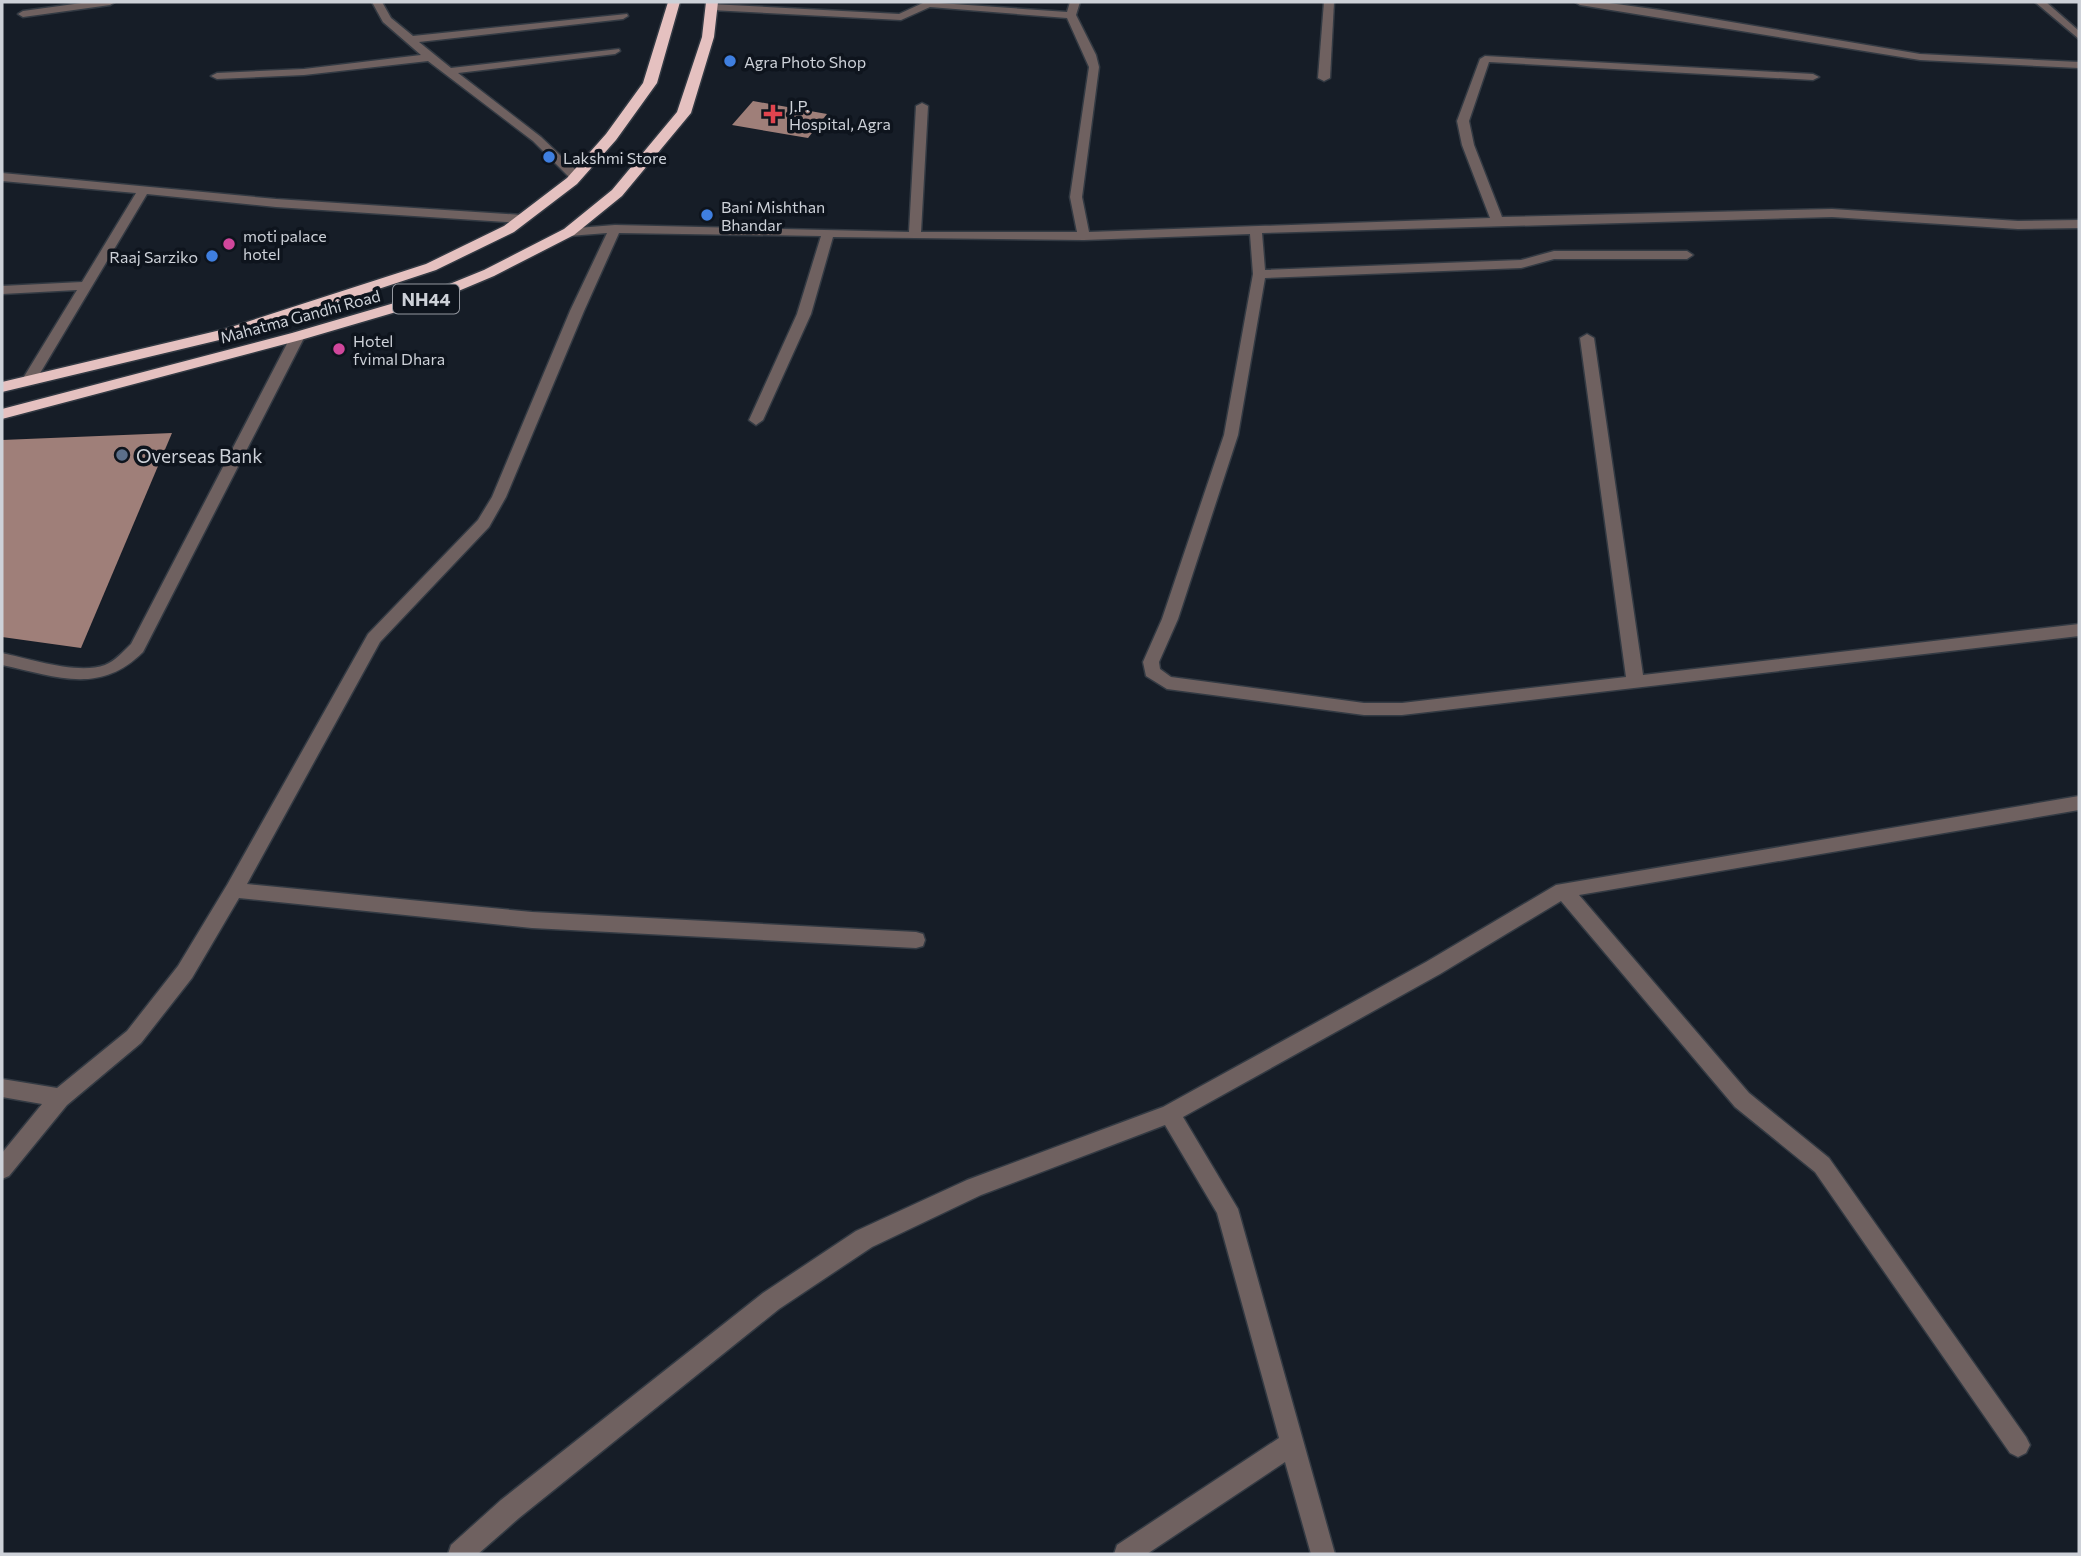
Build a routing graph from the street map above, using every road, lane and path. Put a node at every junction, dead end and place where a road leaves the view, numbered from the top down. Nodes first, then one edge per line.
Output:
1 (110, 2) edge
2 (377, 2) edge
3 (674, 2) edge
4 (1075, 2) edge
5 (1329, 2) edge
6 (1580, 2) edge
7 (2040, 2) edge
8 (711, 4) edge
9 (23, 14) dead end
10 (1072, 15) junction
11 (623, 16) dead end
12 (2079, 36) edge
13 (410, 40) junction
14 (615, 51) dead end
15 (430, 57) junction
16 (2079, 65) edge
17 (450, 71) junction
18 (218, 76) dead end
19 (1813, 77) dead end
20 (1324, 78) dead end
21 (922, 106) dead end
22 (2, 177) edge
23 (576, 177) junction
24 (144, 190) junction
25 (522, 219) junction
26 (1497, 221) junction
27 (2079, 224) edge
28 (615, 229) junction
29 (1256, 231) junction
30 (569, 232) junction
31 (828, 234) junction
32 (915, 236) junction
33 (1084, 236) junction
34 (1687, 255) dead end
35 (1259, 274) junction
36 (86, 286) junction
37 (2, 290) edge
38 (298, 336) junction
39 (1587, 338) dead end
40 (29, 380) junction
41 (2, 387) edge
42 (2, 414) edge
43 (756, 420) dead end
44 (2079, 630) edge
45 (2, 659) edge
46 (1635, 680) junction
47 (2079, 803) edge
48 (234, 890) junction
49 (1563, 890) junction
50 (916, 940) dead end
51 (2, 1088) edge
52 (60, 1098) junction
53 (1170, 1114) junction
54 (2, 1169) edge
55 (1293, 1443) junction
56 (2018, 1445) dead end
57 (460, 1554) edge
58 (1126, 1554) edge
59 (1323, 1554) edge

1 - 9 street
2 - 13 street
3 - 23 highway, Mahatma Gandhi Road / NH44
4 - 10 street
5 - 20 street
6 - 16 street
7 - 12 street
8 - 10 street
8 - 30 highway, Mahatma Gandhi Road / NH44
10 - 33 street
11 - 13 street
13 - 15 street
14 - 17 street
15 - 17 street
15 - 18 street
17 - 23 street
19 - 26 street
21 - 32 street
22 - 24 street
23 - 25 highway, Mahatma Gandhi Road / NH44
24 - 25 street
24 - 36 street
25 - 40 highway, Mahatma Gandhi Road / NH44
26 - 27 street
26 - 29 street
28 - 30 street
28 - 31 street
28 - 48 street
29 - 33 street
29 - 35 street
30 - 38 highway, Mahatma Gandhi Road / NH44
31 - 32 street
31 - 43 street
32 - 33 street
34 - 35 street
35 - 46 street
36 - 37 street
36 - 40 street
38 - 42 highway, Mahatma Gandhi Road / NH44
38 - 45 street
39 - 46 street
40 - 41 highway, Mahatma Gandhi Road / NH44
44 - 46 street
47 - 49 street
48 - 50 street
48 - 52 street
49 - 53 street
49 - 56 street
51 - 52 street
52 - 54 street
53 - 55 street
53 - 57 street
55 - 58 street
55 - 59 street

